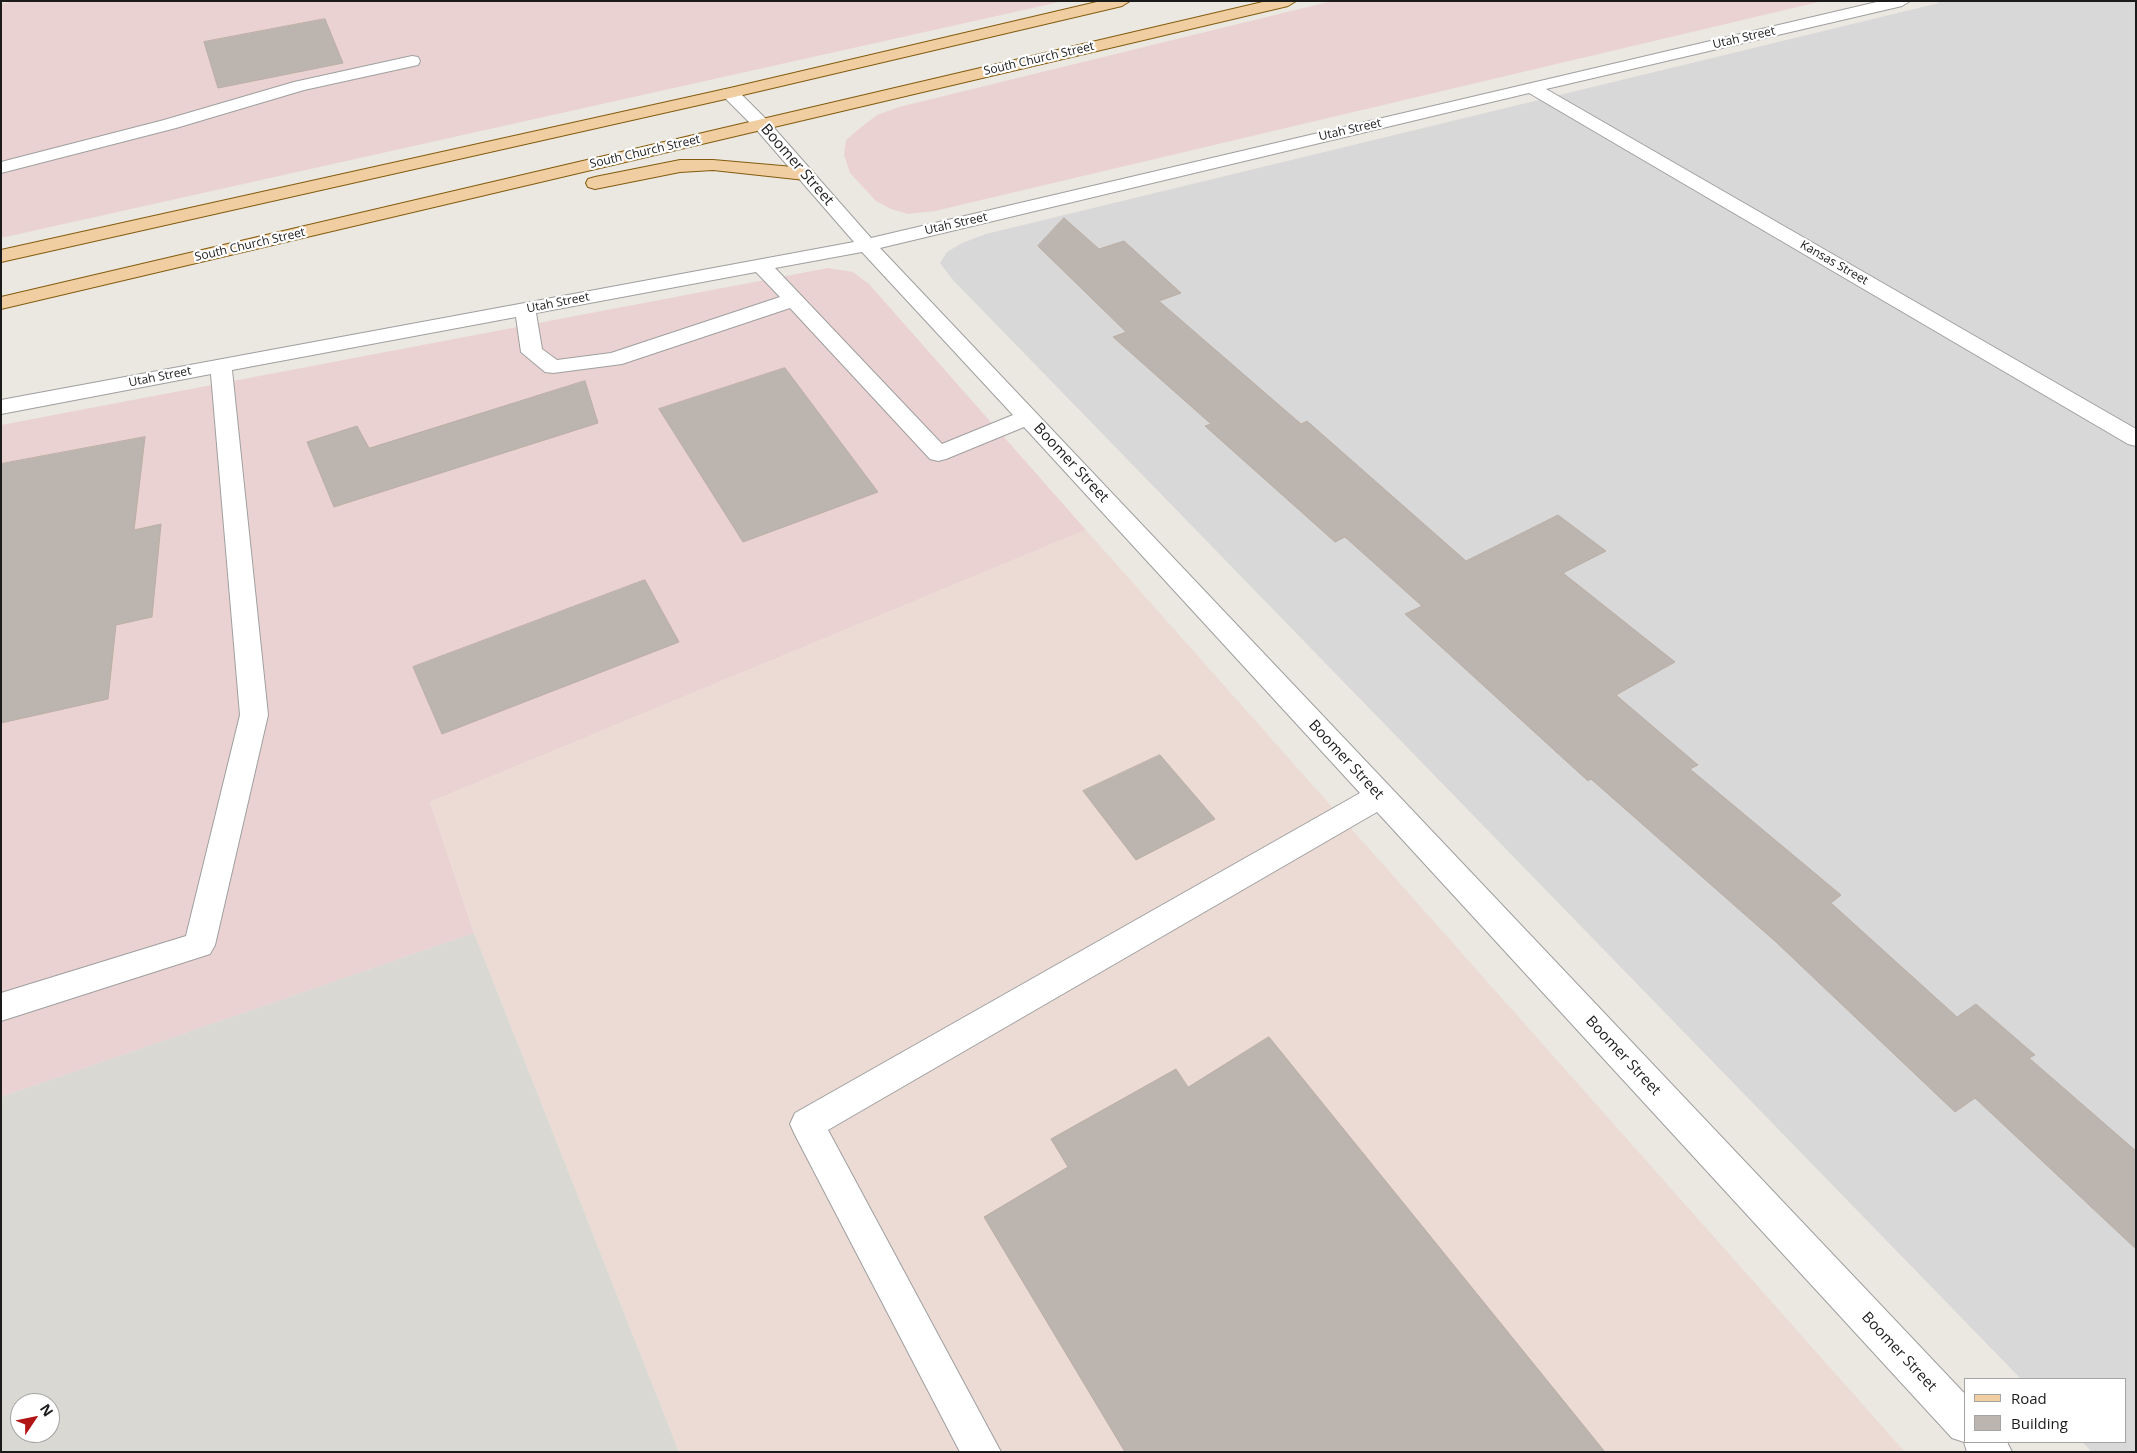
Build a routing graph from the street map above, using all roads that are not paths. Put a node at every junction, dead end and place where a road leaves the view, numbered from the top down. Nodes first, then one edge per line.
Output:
1 (1122, 1) edge
2 (1288, 1) edge
3 (1902, 1) edge
4 (412, 61) dead end
5 (1531, 87) junction
6 (730, 93) junction
7 (761, 124) junction
8 (1, 168) edge
9 (805, 174) junction
10 (580, 186) dead end
11 (533, 197) dead end
12 (867, 245) junction
13 (1, 256) edge
14 (176, 262) junction
15 (761, 265) junction
16 (793, 300) junction
17 (1, 303) edge
18 (524, 309) junction
19 (221, 366) junction
20 (1, 407) edge
21 (1028, 417) junction
22 (2136, 439) edge
23 (1380, 796) junction
24 (1, 1007) edge
25 (1964, 1422) edge
26 (1983, 1443) edge
27 (981, 1452) edge
28 (1992, 1452) edge

1 - 6 main road
2 - 7 main road, South Church Street
3 - 5 street, Utah Street
4 - 8 street
5 - 12 street, Utah Street
5 - 22 street, Kansas Street
6 - 7 street, Boomer Street
6 - 13 main road
7 - 9 street, Boomer Street
7 - 14 main road, South Church Street
9 - 10 main road
9 - 12 street, Boomer Street
11 - 14 main road
12 - 15 street, Utah Street
12 - 21 street, Boomer Street
14 - 17 main road, South Church Street
15 - 16 street
15 - 18 street, Utah Street
16 - 18 street
16 - 21 street
18 - 19 street, Utah Street
19 - 20 street, Utah Street
19 - 24 street
21 - 23 street, Boomer Street
23 - 25 street, Boomer Street
23 - 27 street
26 - 28 street

